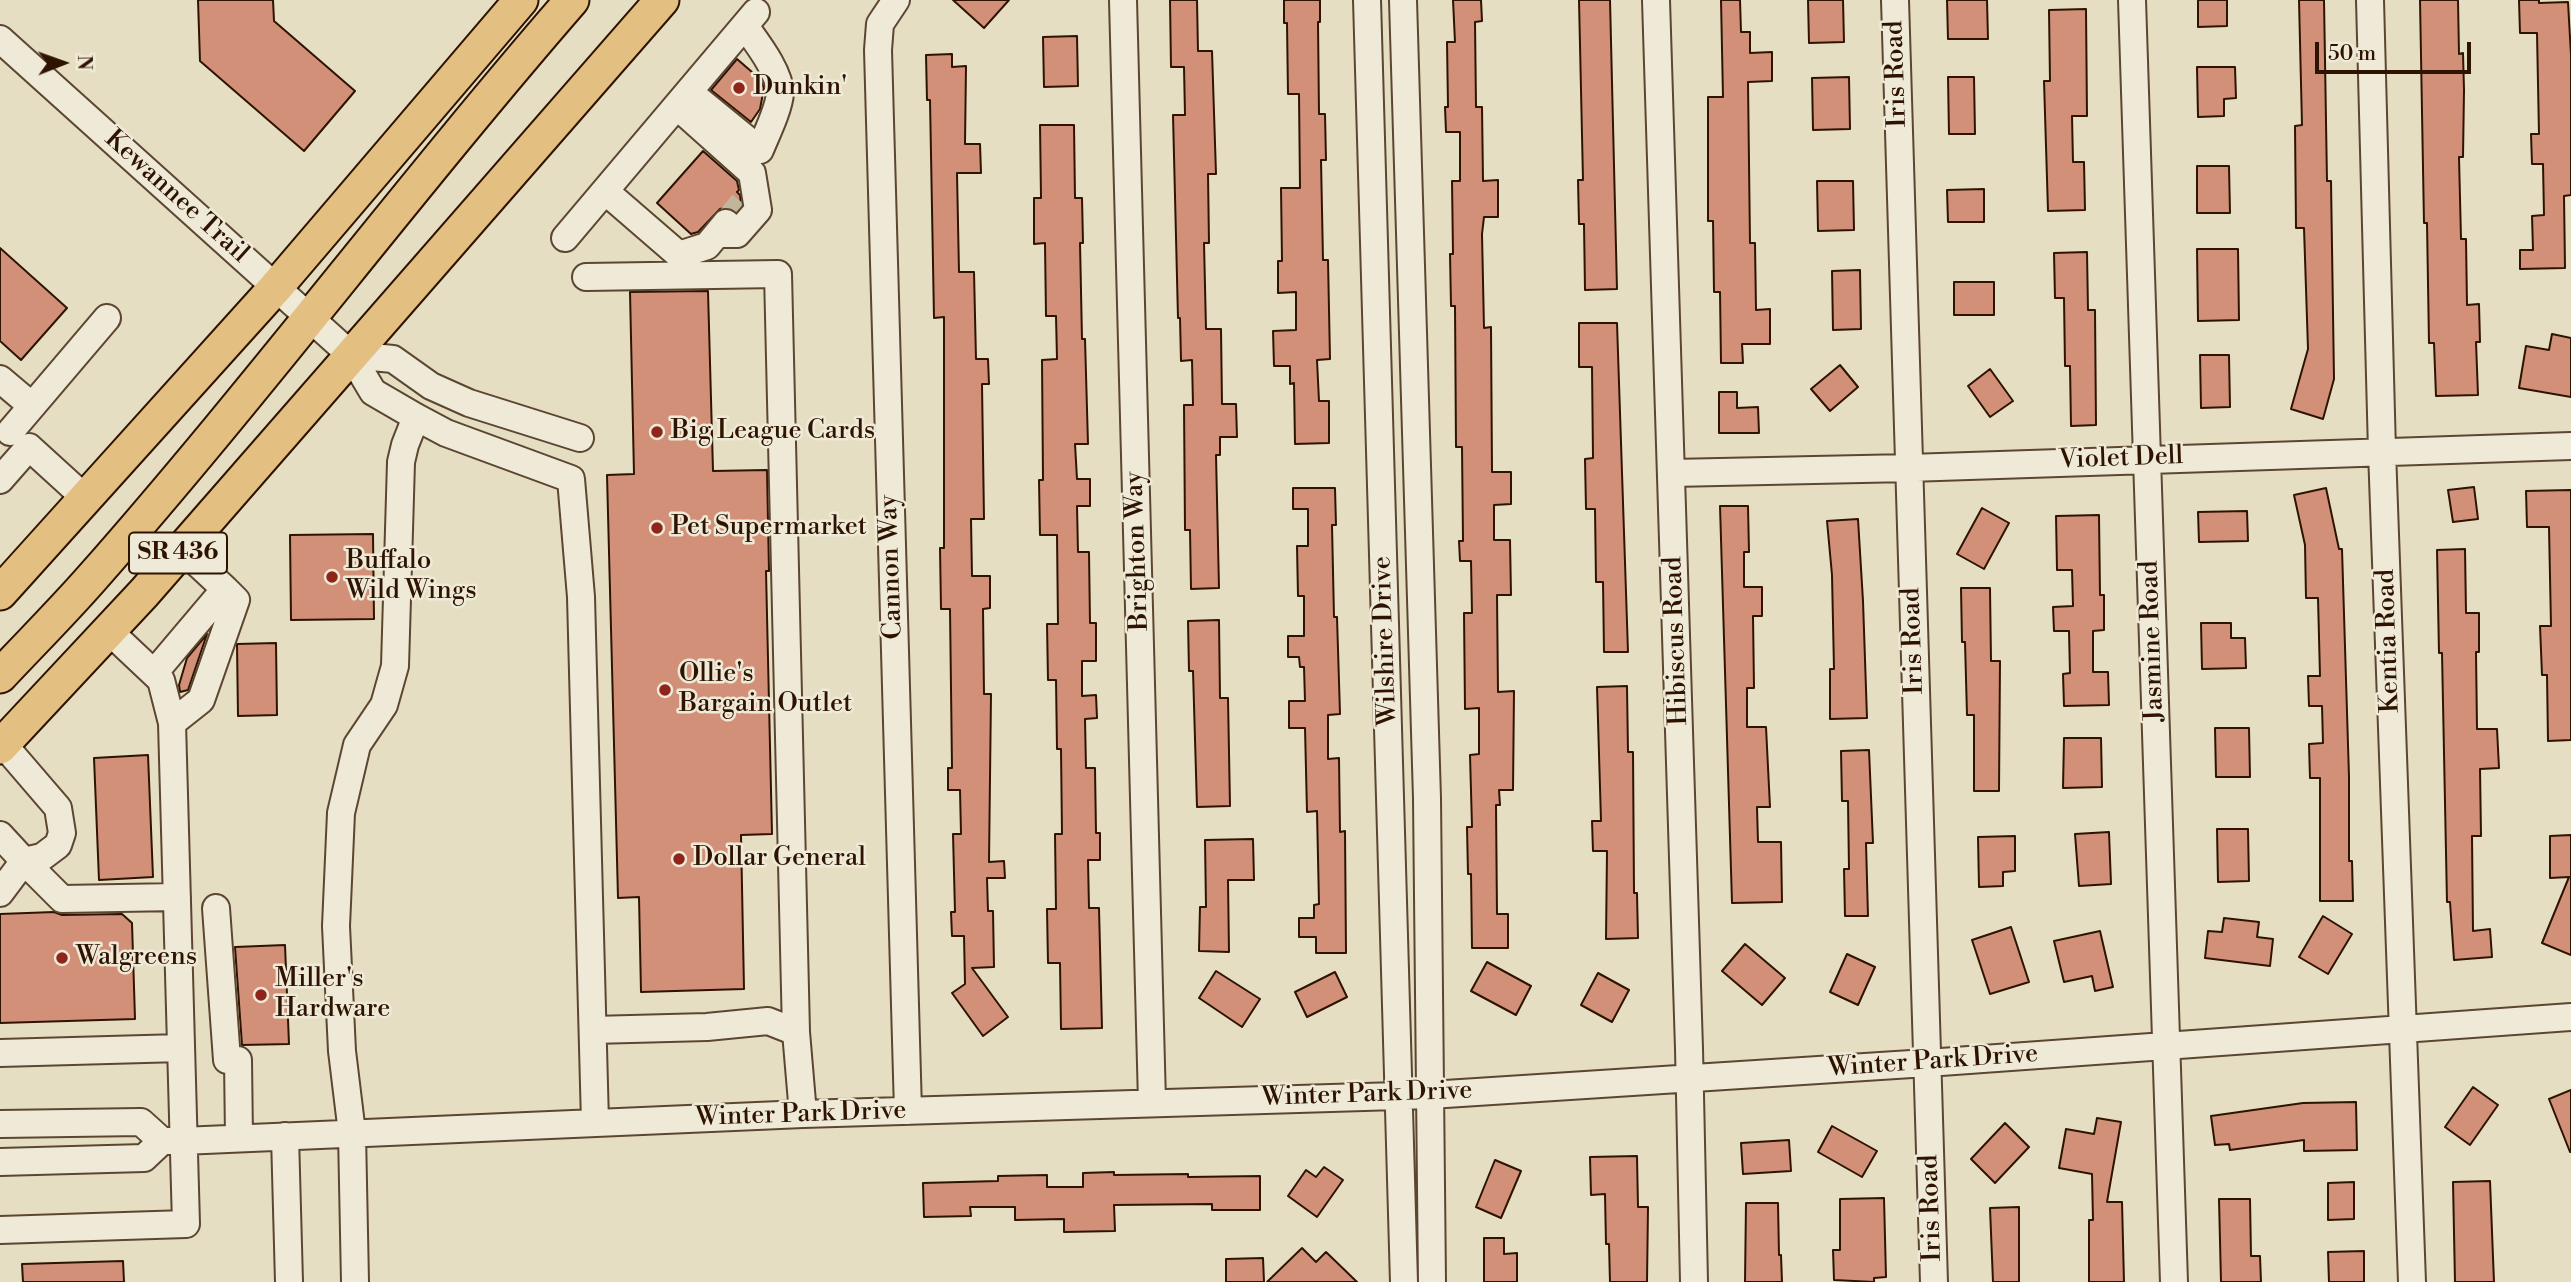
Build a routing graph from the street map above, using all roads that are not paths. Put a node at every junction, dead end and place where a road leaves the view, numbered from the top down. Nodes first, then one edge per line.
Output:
1 (521, 0) edge
2 (572, 0) edge
3 (662, 0) edge
4 (896, 0) edge
5 (1123, 0) edge
6 (1367, 0) edge
7 (1403, 0) edge
8 (1656, 0) edge
9 (1895, 0) edge
10 (2132, 0) edge
11 (2370, 0) edge
12 (0, 39) edge
13 (683, 99) junction
14 (605, 191) junction
15 (565, 238) dead end
16 (681, 265) junction
17 (586, 277) dead end
18 (276, 287) junction
19 (107, 318) dead end
20 (311, 318) junction
21 (1413, 347) junction
22 (1377, 350) junction
23 (351, 355) junction
24 (0, 379) edge
25 (32, 405) junction
26 (416, 417) junction
27 (13, 434) edge
28 (580, 438) dead end
29 (2571, 446) edge
30 (2382, 451) junction
31 (2147, 458) junction
32 (1909, 468) junction
33 (1672, 473) junction
34 (0, 480) edge
35 (85, 498) junction
36 (182, 549) junction
37 (225, 589) junction
38 (0, 593) edge
39 (108, 631) junction
40 (154, 673) junction
41 (0, 676) edge
42 (172, 723) junction
43 (2, 746) edge
44 (1427, 798) junction
45 (1391, 801) junction
46 (0, 835) edge
47 (24, 861) junction
48 (0, 893) edge
49 (177, 897) junction
50 (216, 908) dead end
51 (2571, 1017) edge
52 (2404, 1029) junction
53 (593, 1030) junction
54 (796, 1032) junction
55 (2167, 1045) junction
56 (181, 1048) junction
57 (0, 1053) edge
58 (1927, 1063) junction
59 (1690, 1077) junction
60 (1400, 1095) junction
61 (1430, 1095) junction
62 (1152, 1102) junction
63 (908, 1111) junction
64 (803, 1114) junction
65 (595, 1122) junction
66 (0, 1124) edge
67 (352, 1133) junction
68 (285, 1136) junction
69 (239, 1138) junction
70 (172, 1141) junction
71 (0, 1162) edge
72 (0, 1230) edge
73 (289, 1282) edge
74 (355, 1282) edge
75 (1404, 1282) edge
76 (1432, 1282) edge
77 (1694, 1282) edge
78 (1934, 1282) edge
79 (2174, 1282) edge
80 (2412, 1282) edge

1 - 18 main road
2 - 20 main road
3 - 23 main road, SR 436
4 - 63 street, Cannon Way
5 - 62 street, Brighton Way
6 - 22 street, Wilshire Drive
7 - 21 street, Wilshire Drive
8 - 33 street, Hibiscus Road
9 - 32 street, Iris Road
10 - 31 street, Jasmine Road
11 - 30 street, Kentia Road
12 - 18 street, Kewannee Trail
13 - 13 street
13 - 14 street
13 - 16 street
14 - 15 street
14 - 16 street
16 - 17 street
16 - 54 street
18 - 20 street, Kewannee Trail
18 - 35 main road
19 - 25 street
20 - 23 street, Kewannee Trail
20 - 41 main road
21 - 22 street
21 - 44 street, Wilshire Drive
22 - 45 street, Wilshire Drive
23 - 26 street, Kewannee Trail
23 - 28 street
23 - 36 main road, SR 436
24 - 25 street
25 - 27 street
26 - 53 street, Kewannee Trail
26 - 67 street
27 - 34 street
27 - 35 street
29 - 30 street, Violet Dell
30 - 31 street, Violet Dell
30 - 52 street, Kentia Road
31 - 32 street, Violet Dell
31 - 55 street, Jasmine Road
32 - 33 street, Violet Dell
32 - 58 street, Iris Road
33 - 59 street, Hibiscus Road
35 - 38 main road
36 - 37 street
36 - 39 main road, SR 436
37 - 40 street
37 - 42 street
39 - 40 street
39 - 43 main road, SR 436
40 - 42 street
42 - 49 street
43 - 47 street
44 - 45 street
44 - 61 street, Wilshire Drive
45 - 60 street, Wilshire Drive
46 - 47 street
47 - 48 street
47 - 49 street
49 - 56 street
50 - 69 street
51 - 52 street, Winter Park Drive
52 - 55 street, Winter Park Drive
52 - 80 street, Kentia Road
53 - 54 street
53 - 65 street
54 - 64 street
55 - 58 street, Winter Park Drive
55 - 79 street, Jasmine Road
56 - 57 street
56 - 70 street
58 - 59 street, Winter Park Drive
58 - 78 street, Iris Road
59 - 61 street, Winter Park Drive
59 - 77 street, Hibiscus Road
60 - 61 street, Winter Park Drive
60 - 62 street, Winter Park Drive
60 - 75 street, Wilshire Drive
61 - 76 street, Wilshire Drive
62 - 63 street, Winter Park Drive
63 - 64 street, Winter Park Drive
64 - 65 street, Winter Park Drive
65 - 67 street, Winter Park Drive
66 - 70 street
67 - 68 street, Winter Park Drive
67 - 74 street
68 - 69 street, Winter Park Drive
68 - 73 street
69 - 70 street, Winter Park Drive
70 - 71 street, Winter Park Drive
70 - 72 street

